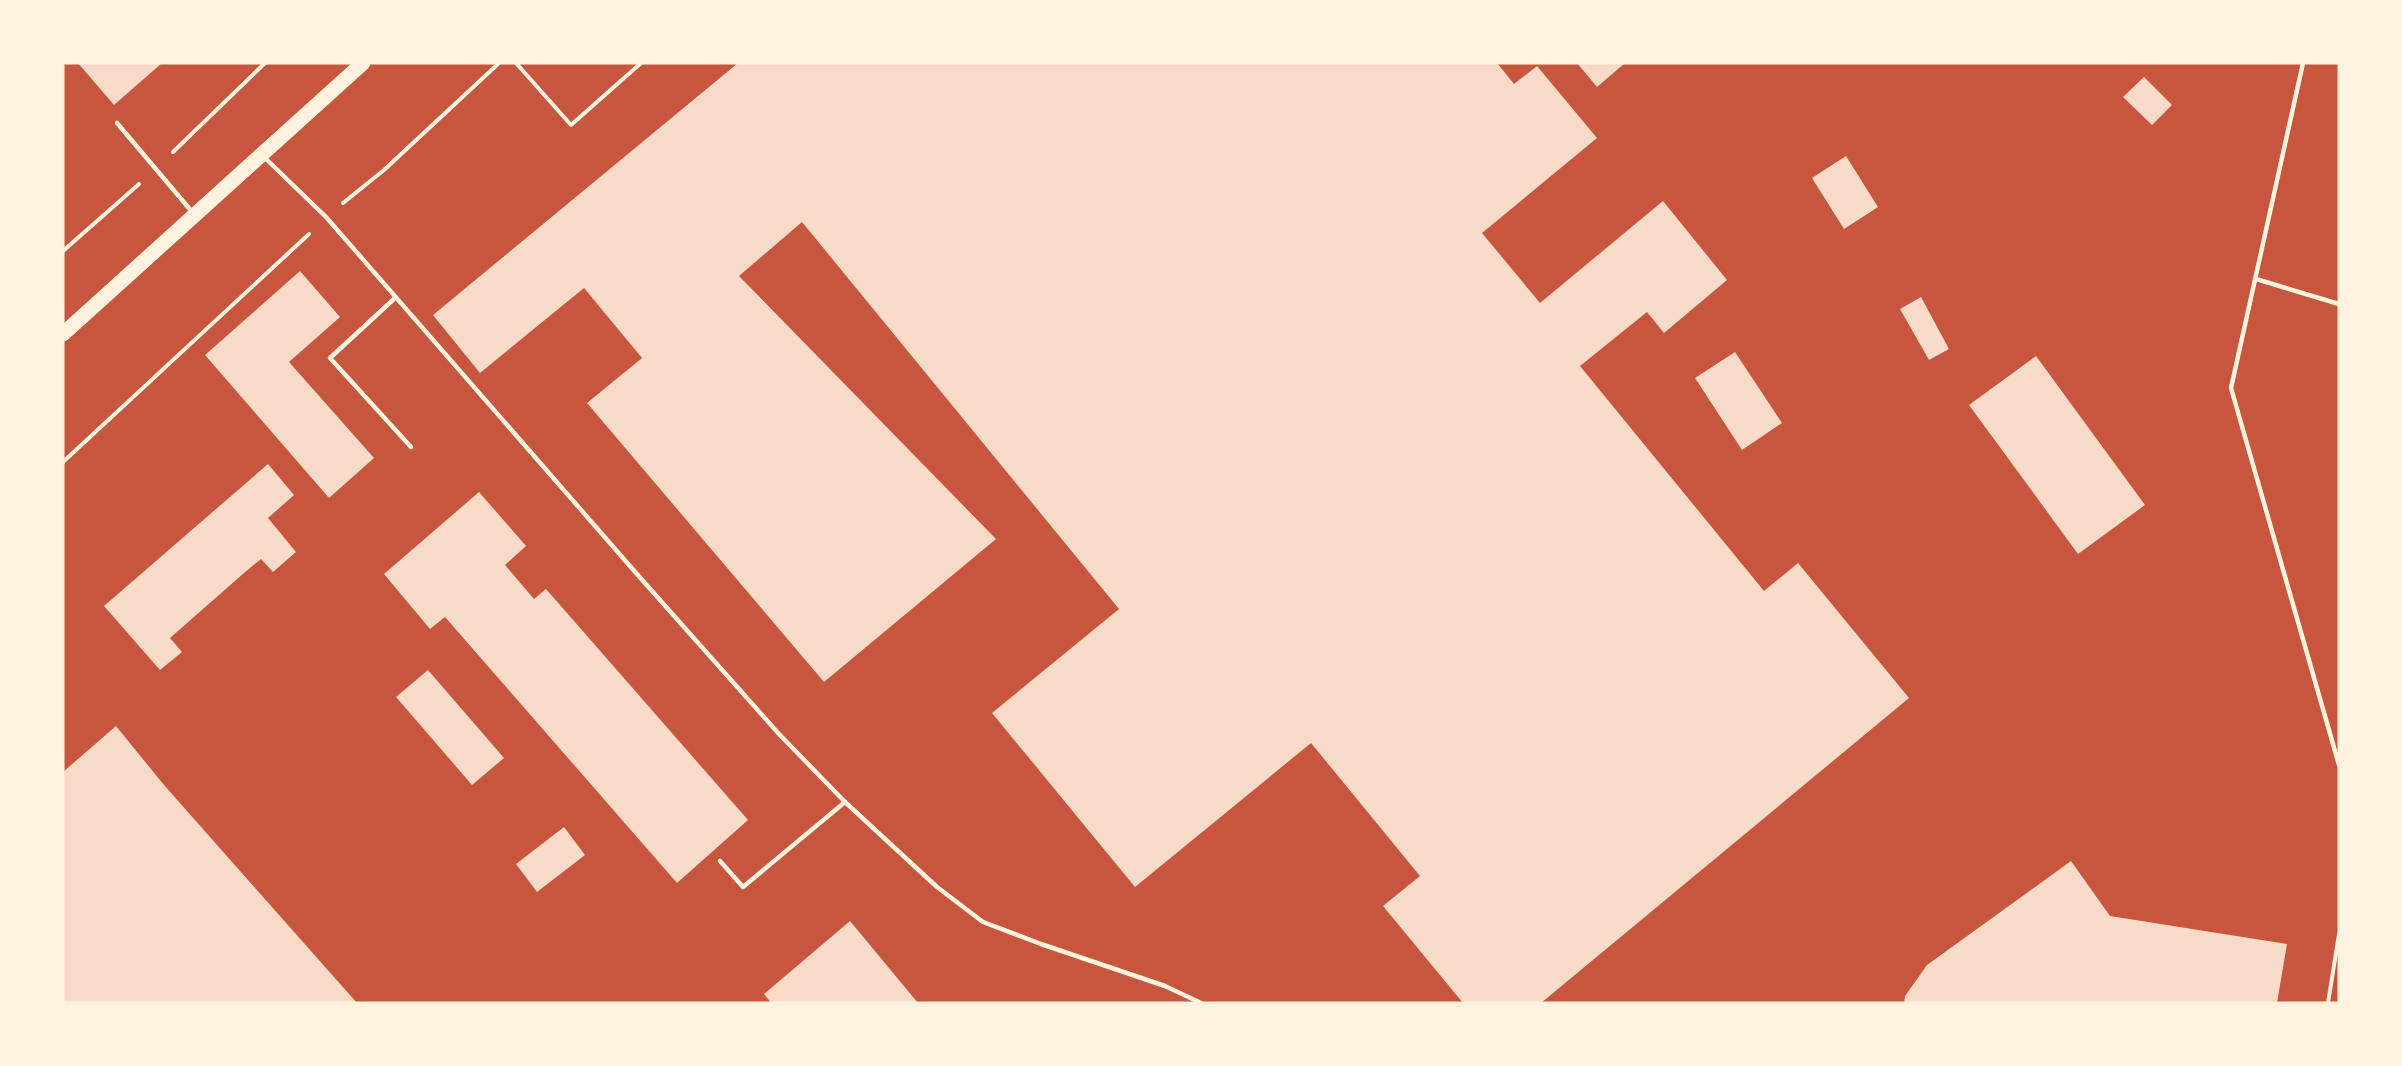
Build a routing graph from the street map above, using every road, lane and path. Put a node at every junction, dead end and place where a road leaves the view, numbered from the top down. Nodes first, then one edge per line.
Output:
1 (363, 63) edge
2 (499, 63) edge
3 (516, 63) edge
4 (641, 63) edge
5 (2304, 63) edge
6 (117, 123) dead end
7 (262, 155) junction
8 (194, 215) junction
9 (326, 217) junction
10 (2256, 279) junction
11 (395, 298) junction
12 (2339, 304) edge
13 (63, 334) edge
14 (411, 447) dead end
15 (63, 462) edge
16 (2339, 765) edge
17 (845, 802) junction
18 (720, 861) dead end
19 (2339, 934) edge
20 (1201, 1003) edge
21 (2328, 1003) edge

1 - 7 main road
2 - 9 path
3 - 4 path
5 - 10 lane
6 - 8 lane
7 - 8 main road
7 - 9 lane
8 - 13 main road
9 - 11 lane
9 - 15 path
10 - 12 lane
10 - 16 lane
11 - 14 lane
11 - 17 lane
17 - 18 lane
17 - 20 lane
19 - 21 path

